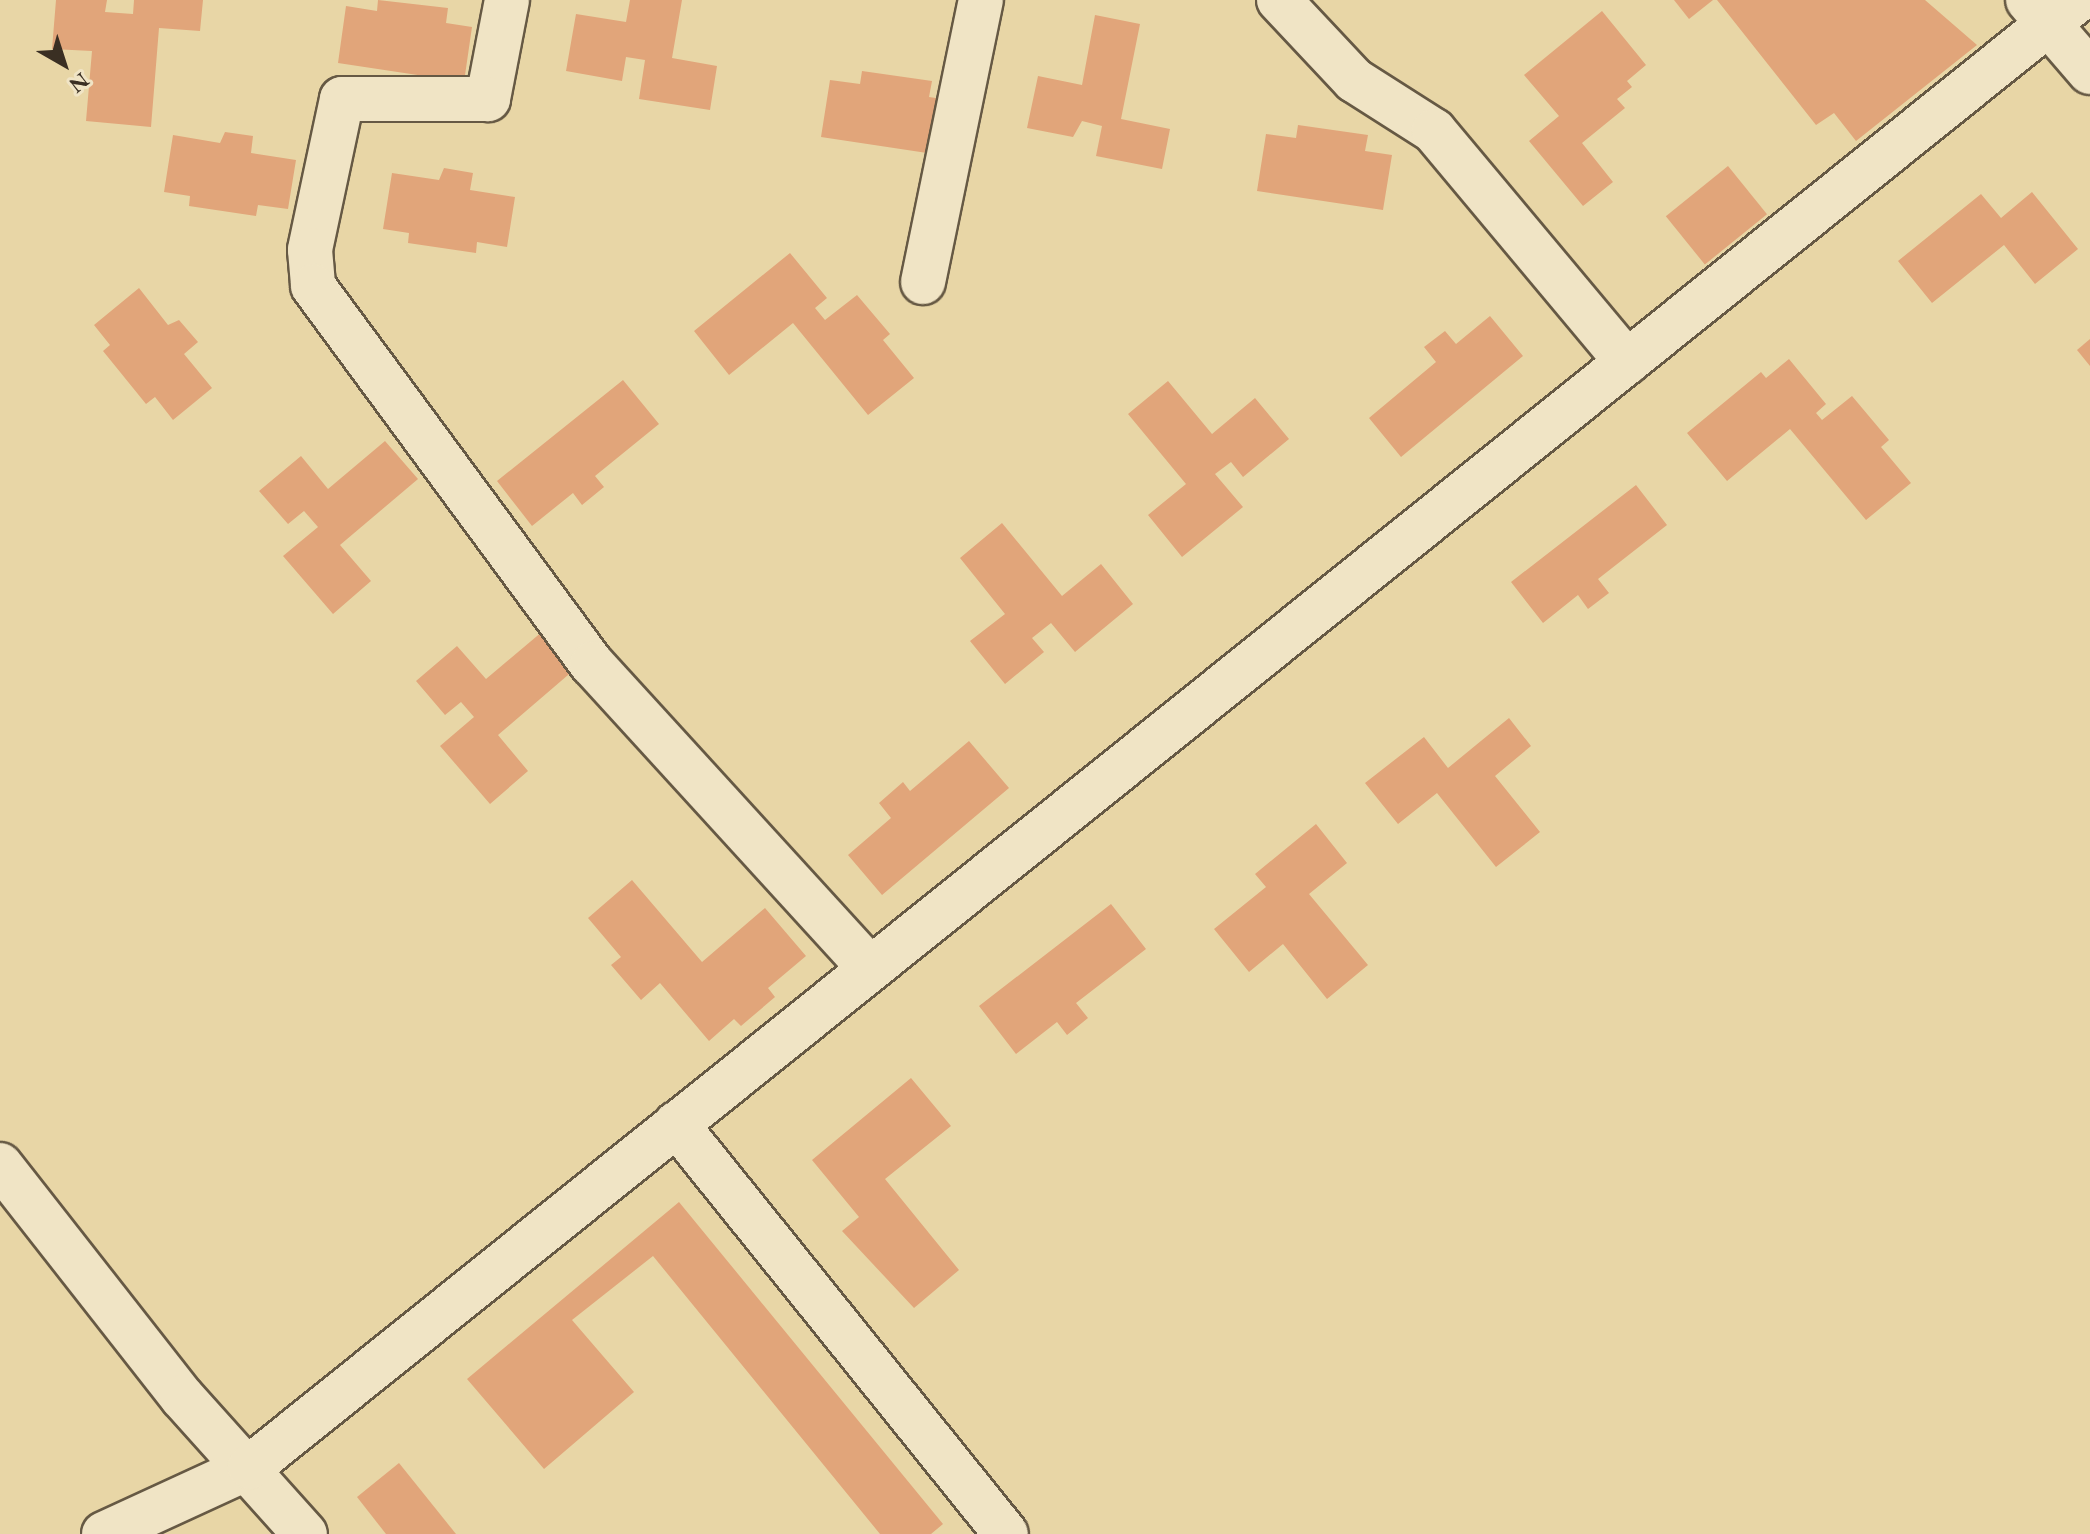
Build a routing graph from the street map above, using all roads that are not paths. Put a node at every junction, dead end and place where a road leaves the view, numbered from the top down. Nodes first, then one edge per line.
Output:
1 (507, 0) edge
2 (981, 0) edge
3 (1279, 0) edge
4 (2052, 8) edge
5 (2090, 72) edge
6 (923, 282) dead end
7 (1627, 362) junction
8 (870, 968) junction
9 (676, 1124) junction
10 (0, 1165) edge
11 (250, 1467) junction
12 (104, 1534) edge
13 (305, 1534) edge
14 (1006, 1534) edge

1 - 8 street
2 - 6 street
3 - 7 street
4 - 5 street
4 - 7 street
7 - 8 street
8 - 9 street
9 - 11 street
9 - 14 street
10 - 11 street
11 - 12 street
11 - 13 street

